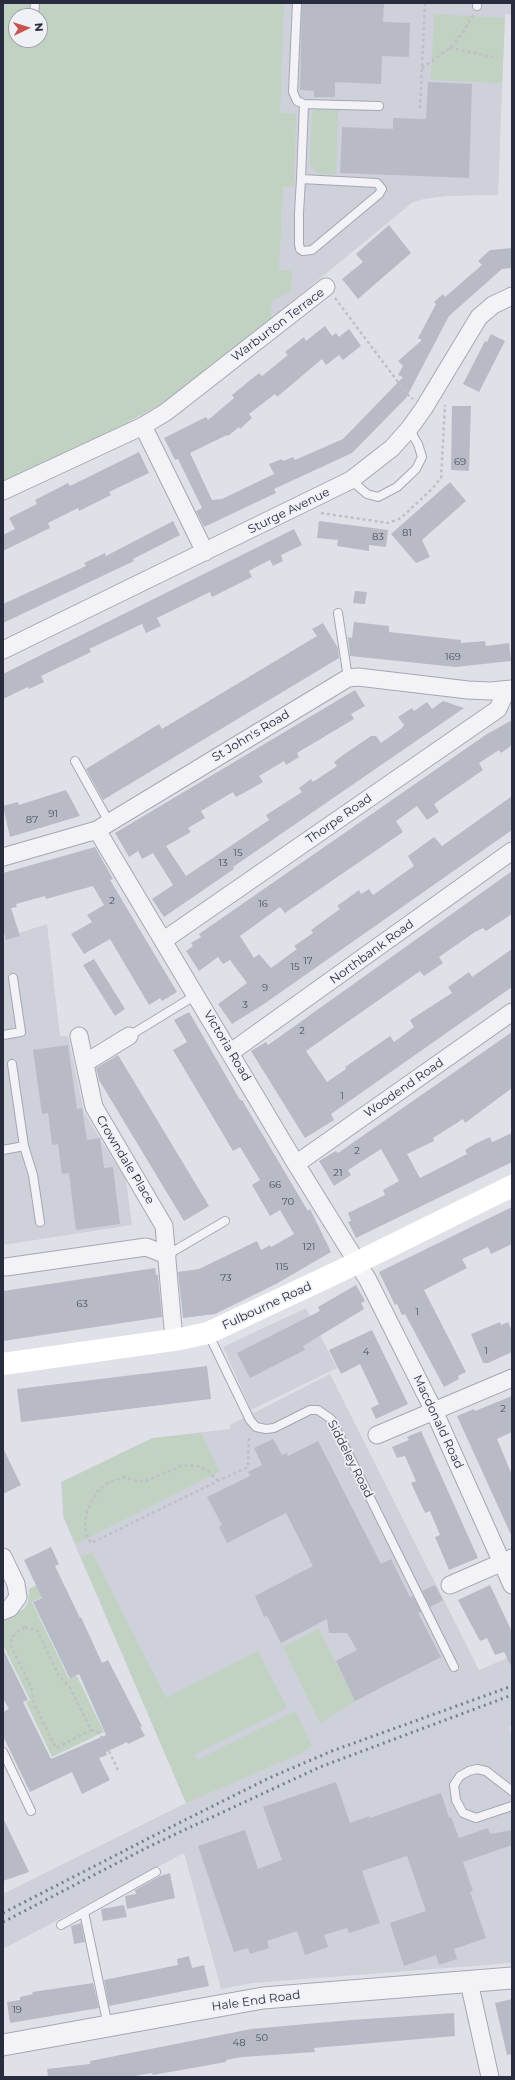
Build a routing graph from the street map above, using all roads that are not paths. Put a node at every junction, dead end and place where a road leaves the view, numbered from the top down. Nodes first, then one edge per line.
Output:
1 (297, 3) edge
2 (304, 104) junction
3 (379, 106) dead end
4 (301, 179) junction
5 (326, 287) road end
6 (512, 296) edge
7 (143, 426) junction
8 (409, 430) junction
9 (351, 480) junction
10 (3, 491) edge
11 (205, 552) junction
12 (338, 613) dead end
13 (3, 650) edge
14 (348, 678) junction
15 (509, 690) edge
16 (75, 761) dead end
17 (103, 826) junction
18 (512, 852) edge
19 (3, 857) edge
20 (164, 940) junction
21 (13, 978) dead end
22 (197, 994) junction
23 (512, 1012) edge
24 (3, 1035) edge
25 (78, 1036) dead end
26 (129, 1036) joint
27 (231, 1052) junction
28 (84, 1063) junction
29 (12, 1064) dead end
30 (24, 1146) junction
31 (3, 1150) edge
32 (296, 1164) junction
33 (512, 1186) edge
34 (225, 1221) dead end
35 (40, 1222) dead end
36 (166, 1255) junction
37 (357, 1263) junction
38 (6, 1267) dead end
39 (208, 1333) junction
40 (174, 1340) junction
41 (3, 1364) edge
42 (512, 1378) edge
43 (434, 1412) junction
44 (377, 1435) dead end
45 (3, 1557) edge
46 (507, 1560) edge
47 (450, 1585) dead end
48 (512, 1585) edge
49 (3, 1612) edge
50 (454, 1667) dead end
51 (3, 1752) edge
52 (512, 1791) edge
53 (512, 1806) edge
54 (31, 1811) dead end
55 (156, 1872) dead end
56 (84, 1912) junction
57 (61, 1925) dead end
58 (512, 1978) edge
59 (469, 1982) junction
60 (109, 2027) junction
61 (3, 2045) edge
62 (490, 2077) edge

1 - 2 lane
2 - 3 lane
2 - 4 lane
4 - 4 lane
5 - 7 street, Warburton Terrace
6 - 8 street, Sturge Avenue
7 - 10 street, Warburton Terrace
7 - 11 street
8 - 9 street, Sturge Avenue
8 - 9 lane
9 - 11 street, Sturge Avenue
11 - 13 street, Sturge Avenue
12 - 14 lane
14 - 15 street, St John's Road
14 - 17 street, St John's Road
15 - 20 street, Thorpe Road
16 - 17 lane
17 - 19 street, St John's Road
17 - 20 street, Victoria Road
18 - 27 street, Northbank Road
20 - 22 street, Victoria Road
21 - 24 lane
22 - 26 lane
22 - 27 street, Victoria Road
23 - 32 street, Woodend Road
25 - 28 street, Crowndale Place
26 - 28 street
27 - 32 street, Victoria Road
28 - 36 street, Crowndale Place
29 - 30 lane
30 - 31 lane
30 - 35 lane
32 - 37 street, Victoria Road
33 - 37 main road, Fulbourne Road
34 - 36 lane
36 - 38 street
36 - 40 street, Crowndale Place
37 - 39 main road, Fulbourne Road
37 - 43 street, Macdonald Road
39 - 40 main road, Fulbourne Road
39 - 50 lane, Siddeley Road
40 - 41 main road, Fulbourne Road
42 - 43 street
43 - 44 street
43 - 46 street, Macdonald Road
45 - 49 street
46 - 47 street
46 - 48 street, Macdonald Road
51 - 54 lane
52 - 53 lane
55 - 56 lane
56 - 57 lane
56 - 60 lane
58 - 59 street, Hale End Road
59 - 60 street, Hale End Road
59 - 62 street
60 - 61 street, Hale End Road

